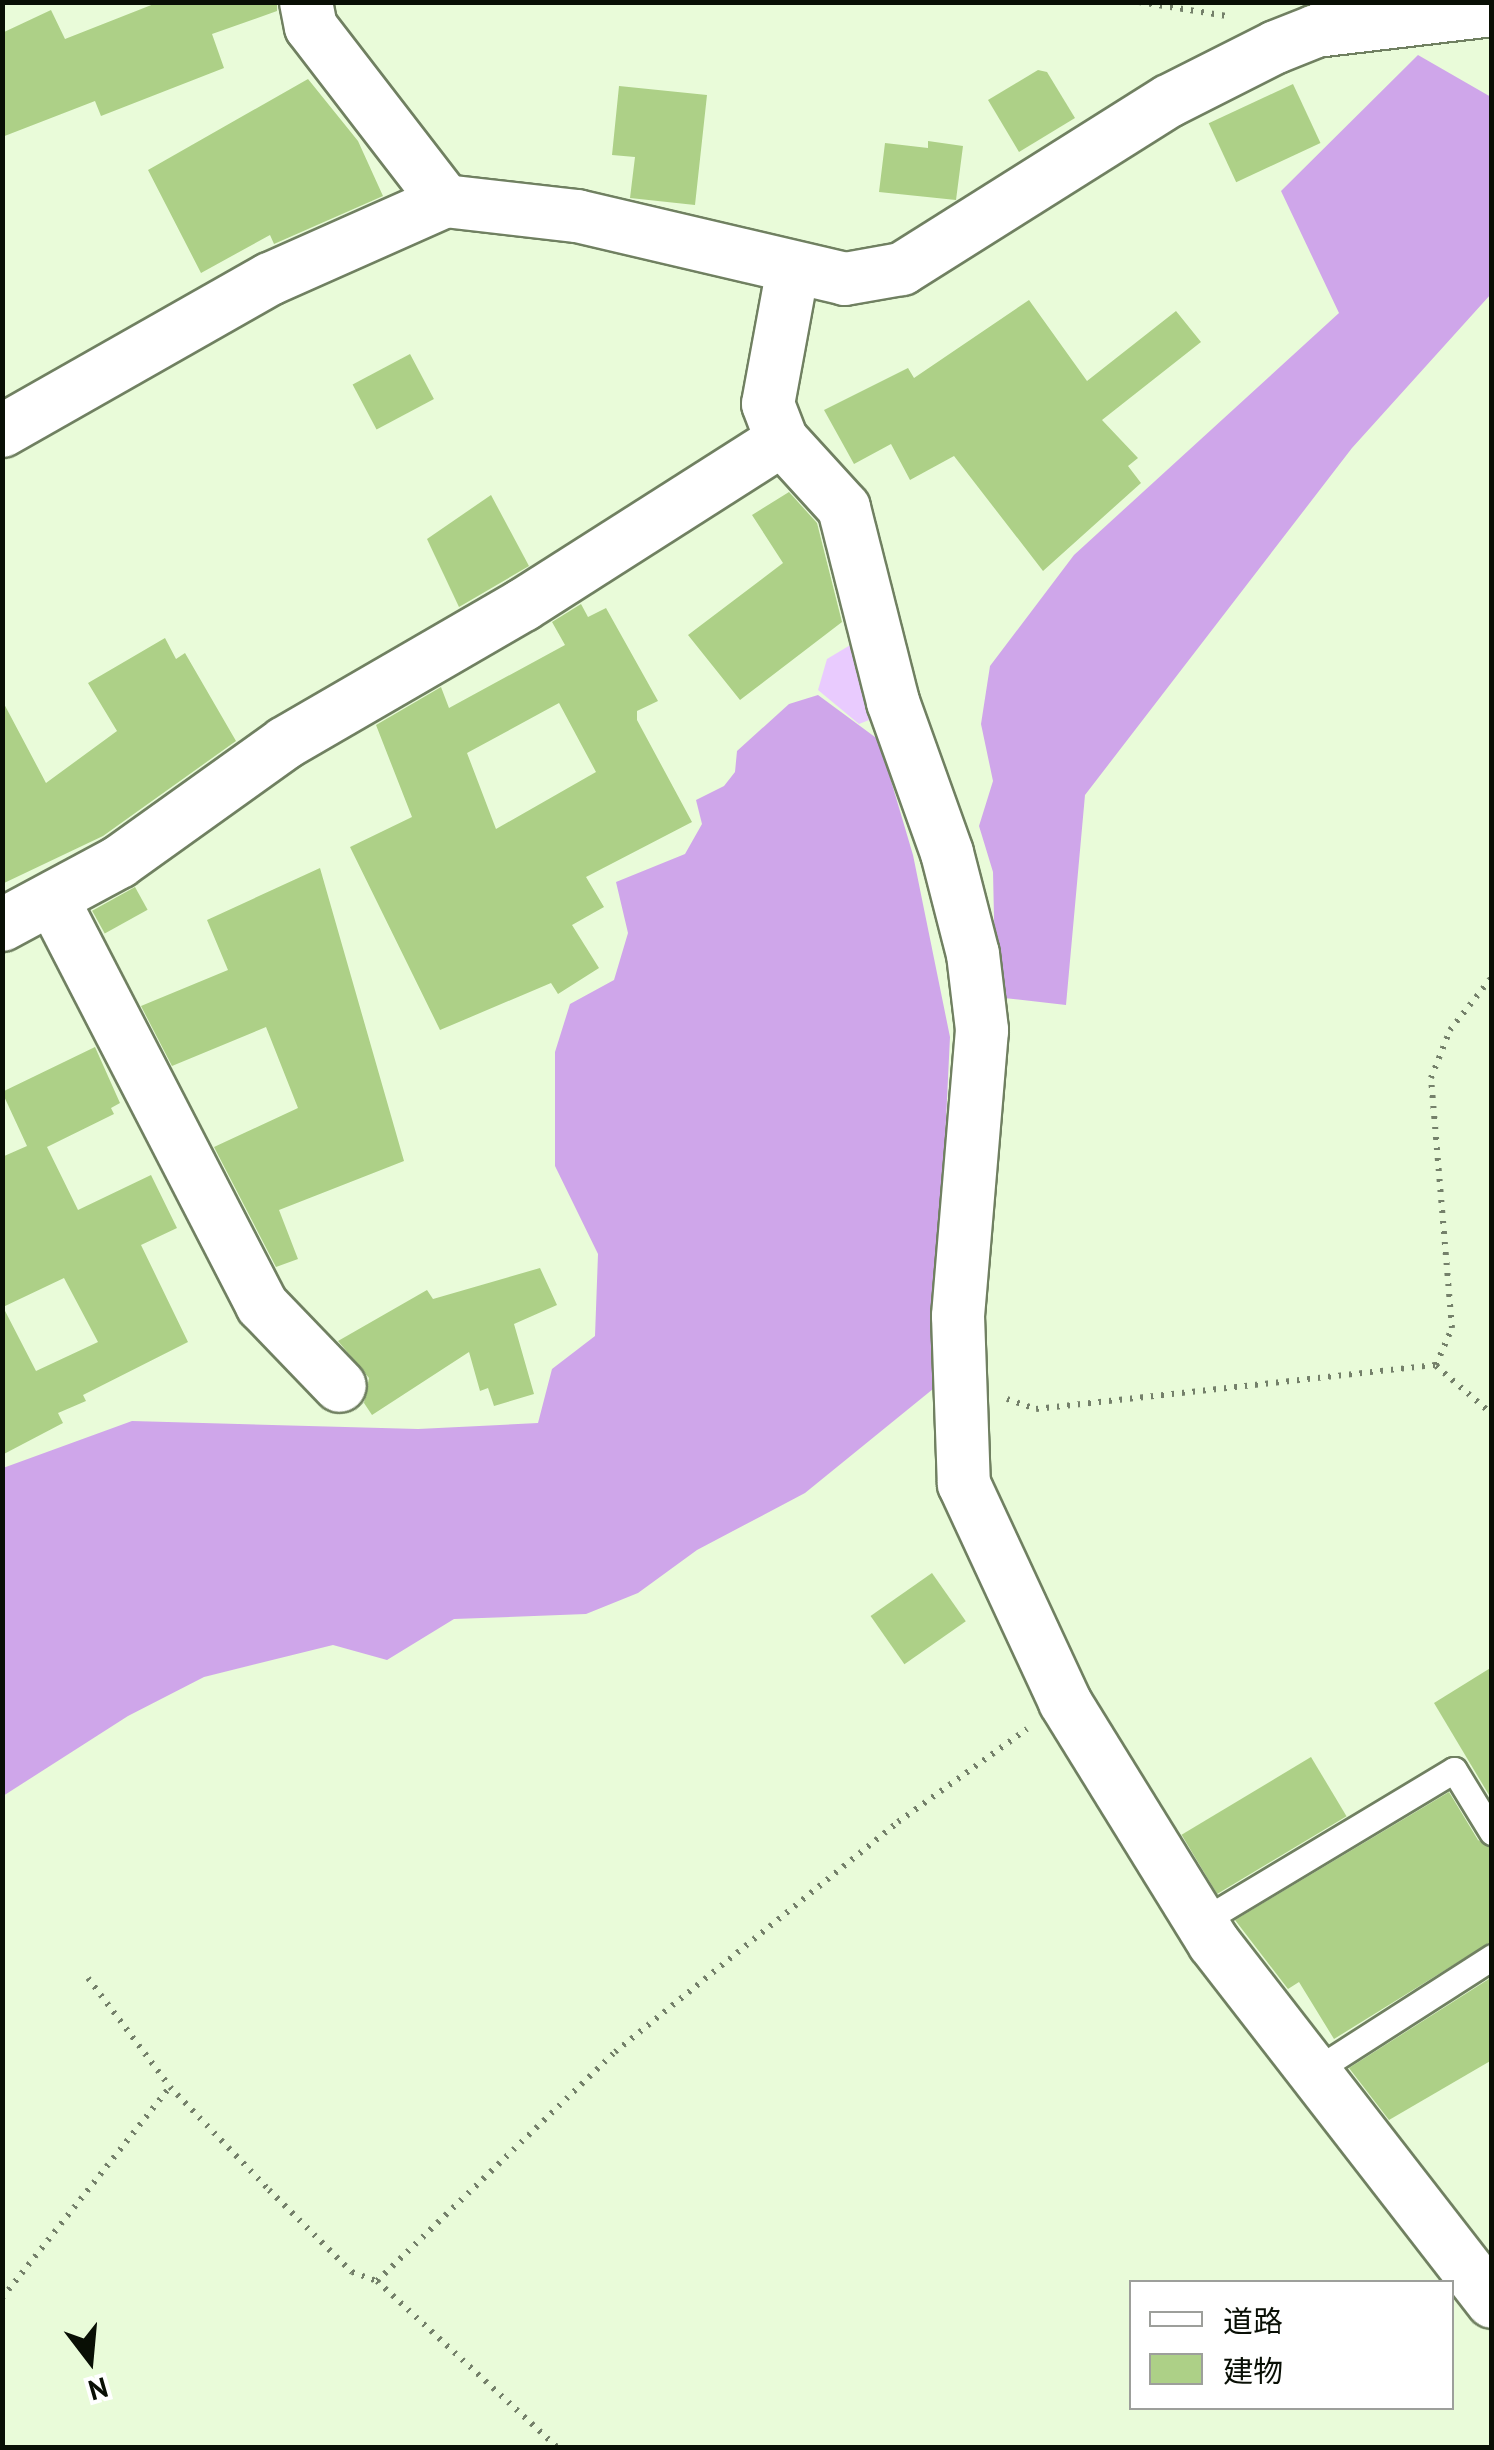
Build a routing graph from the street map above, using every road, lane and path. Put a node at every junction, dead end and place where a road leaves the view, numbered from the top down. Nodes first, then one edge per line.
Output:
1 (306, 2) edge
2 (1492, 10) edge
3 (445, 201) junction
4 (793, 268) junction
5 (2, 431) edge
6 (782, 440) junction
7 (54, 902) junction
8 (2, 926) edge
9 (1492, 977) edge
10 (1436, 1366) junction
11 (961, 1382) junction
12 (340, 1386) dead end
13 (1492, 1414) edge
14 (1065, 1702) junction
15 (1492, 1832) edge
16 (1201, 1922) junction
17 (1492, 1956) edge
18 (88, 1978) dead end
19 (1313, 2072) junction
20 (170, 2087) junction
21 (376, 2281) junction
22 (2, 2298) edge
23 (1492, 2302) edge
24 (558, 2448) edge

1 - 3 street
2 - 4 street
3 - 4 street
3 - 5 street
4 - 6 street
6 - 7 street
6 - 11 street
7 - 8 street
7 - 12 street
9 - 10 path
10 - 11 path
10 - 13 path
11 - 14 street
14 - 16 street
14 - 21 path
15 - 16 lane
16 - 19 street
17 - 19 lane
18 - 20 path
19 - 23 street
20 - 21 path
20 - 22 path
21 - 24 path

